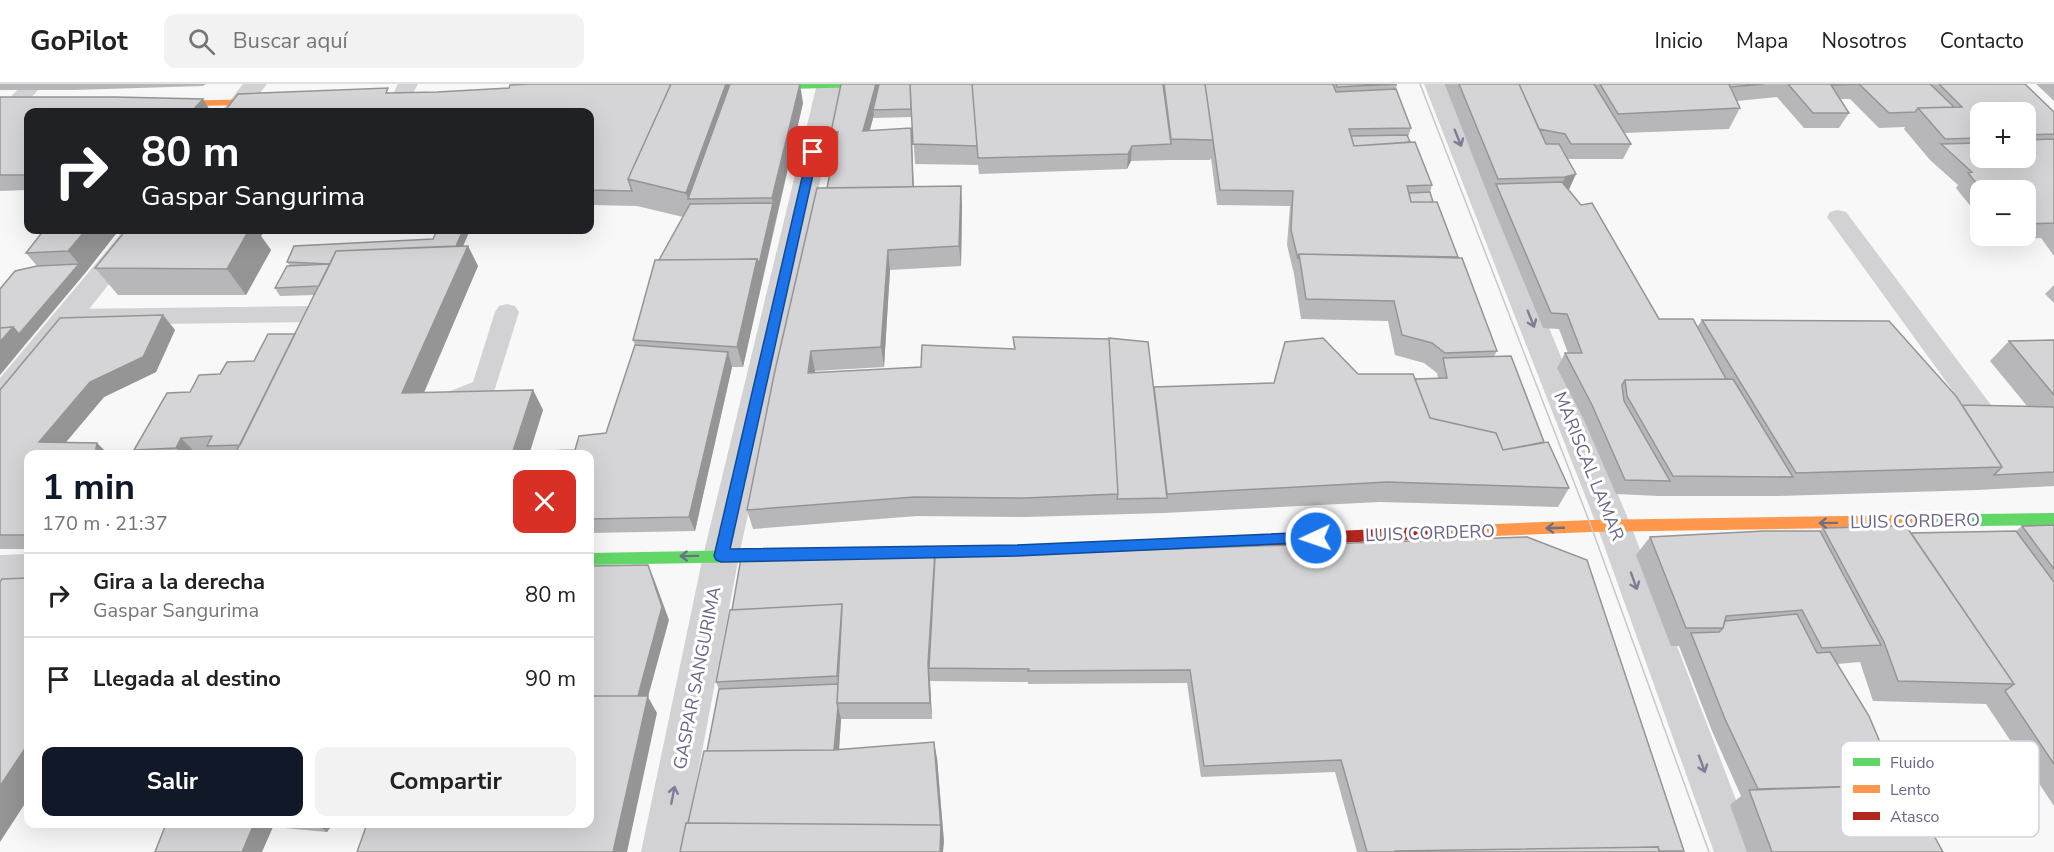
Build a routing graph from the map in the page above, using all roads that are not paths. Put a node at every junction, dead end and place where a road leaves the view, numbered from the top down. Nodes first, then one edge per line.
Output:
1 (34, 84) edge
2 (255, 84) edge
3 (829, 84) edge
4 (861, 84) edge
5 (1437, 84) edge
6 (746, 87) edge
7 (286, 102) edge
8 (145, 104) edge
9 (7, 105) edge
10 (37, 105) edge
11 (236, 108) edge
12 (1838, 217) dead end
13 (135, 234) edge
14 (507, 312) dead end
15 (309, 314) edge
16 (68, 317) junction
17 (0, 399) edge
18 (438, 407) edge
19 (1988, 420) edge
20 (2054, 519) edge
21 (1614, 526) junction
22 (721, 556) junction
23 (594, 559) edge
24 (24, 569) edge
25 (0, 570) edge
26 (662, 852) edge
27 (1734, 852) edge

1 - 9 lane
2 - 11 street
3 - 4 street
3 - 6 street
3 - 22 street, GASPAR SANGURIMA
5 -> 21 street, MARISCAL LAMAR
7 - 11 street
8 - 11 street
9 - 10 street
12 - 19 lane
13 - 16 street
14 - 18 lane
15 - 16 lane
16 - 17 street
20 -> 21 street, LUIS CORDERO
21 -> 22 street, LUIS CORDERO
21 -> 27 street, MARISCAL LAMAR
22 -> 23 street, LUIS CORDERO
26 -> 22 street, GASPAR SANGURIMA
24 - 25 street

